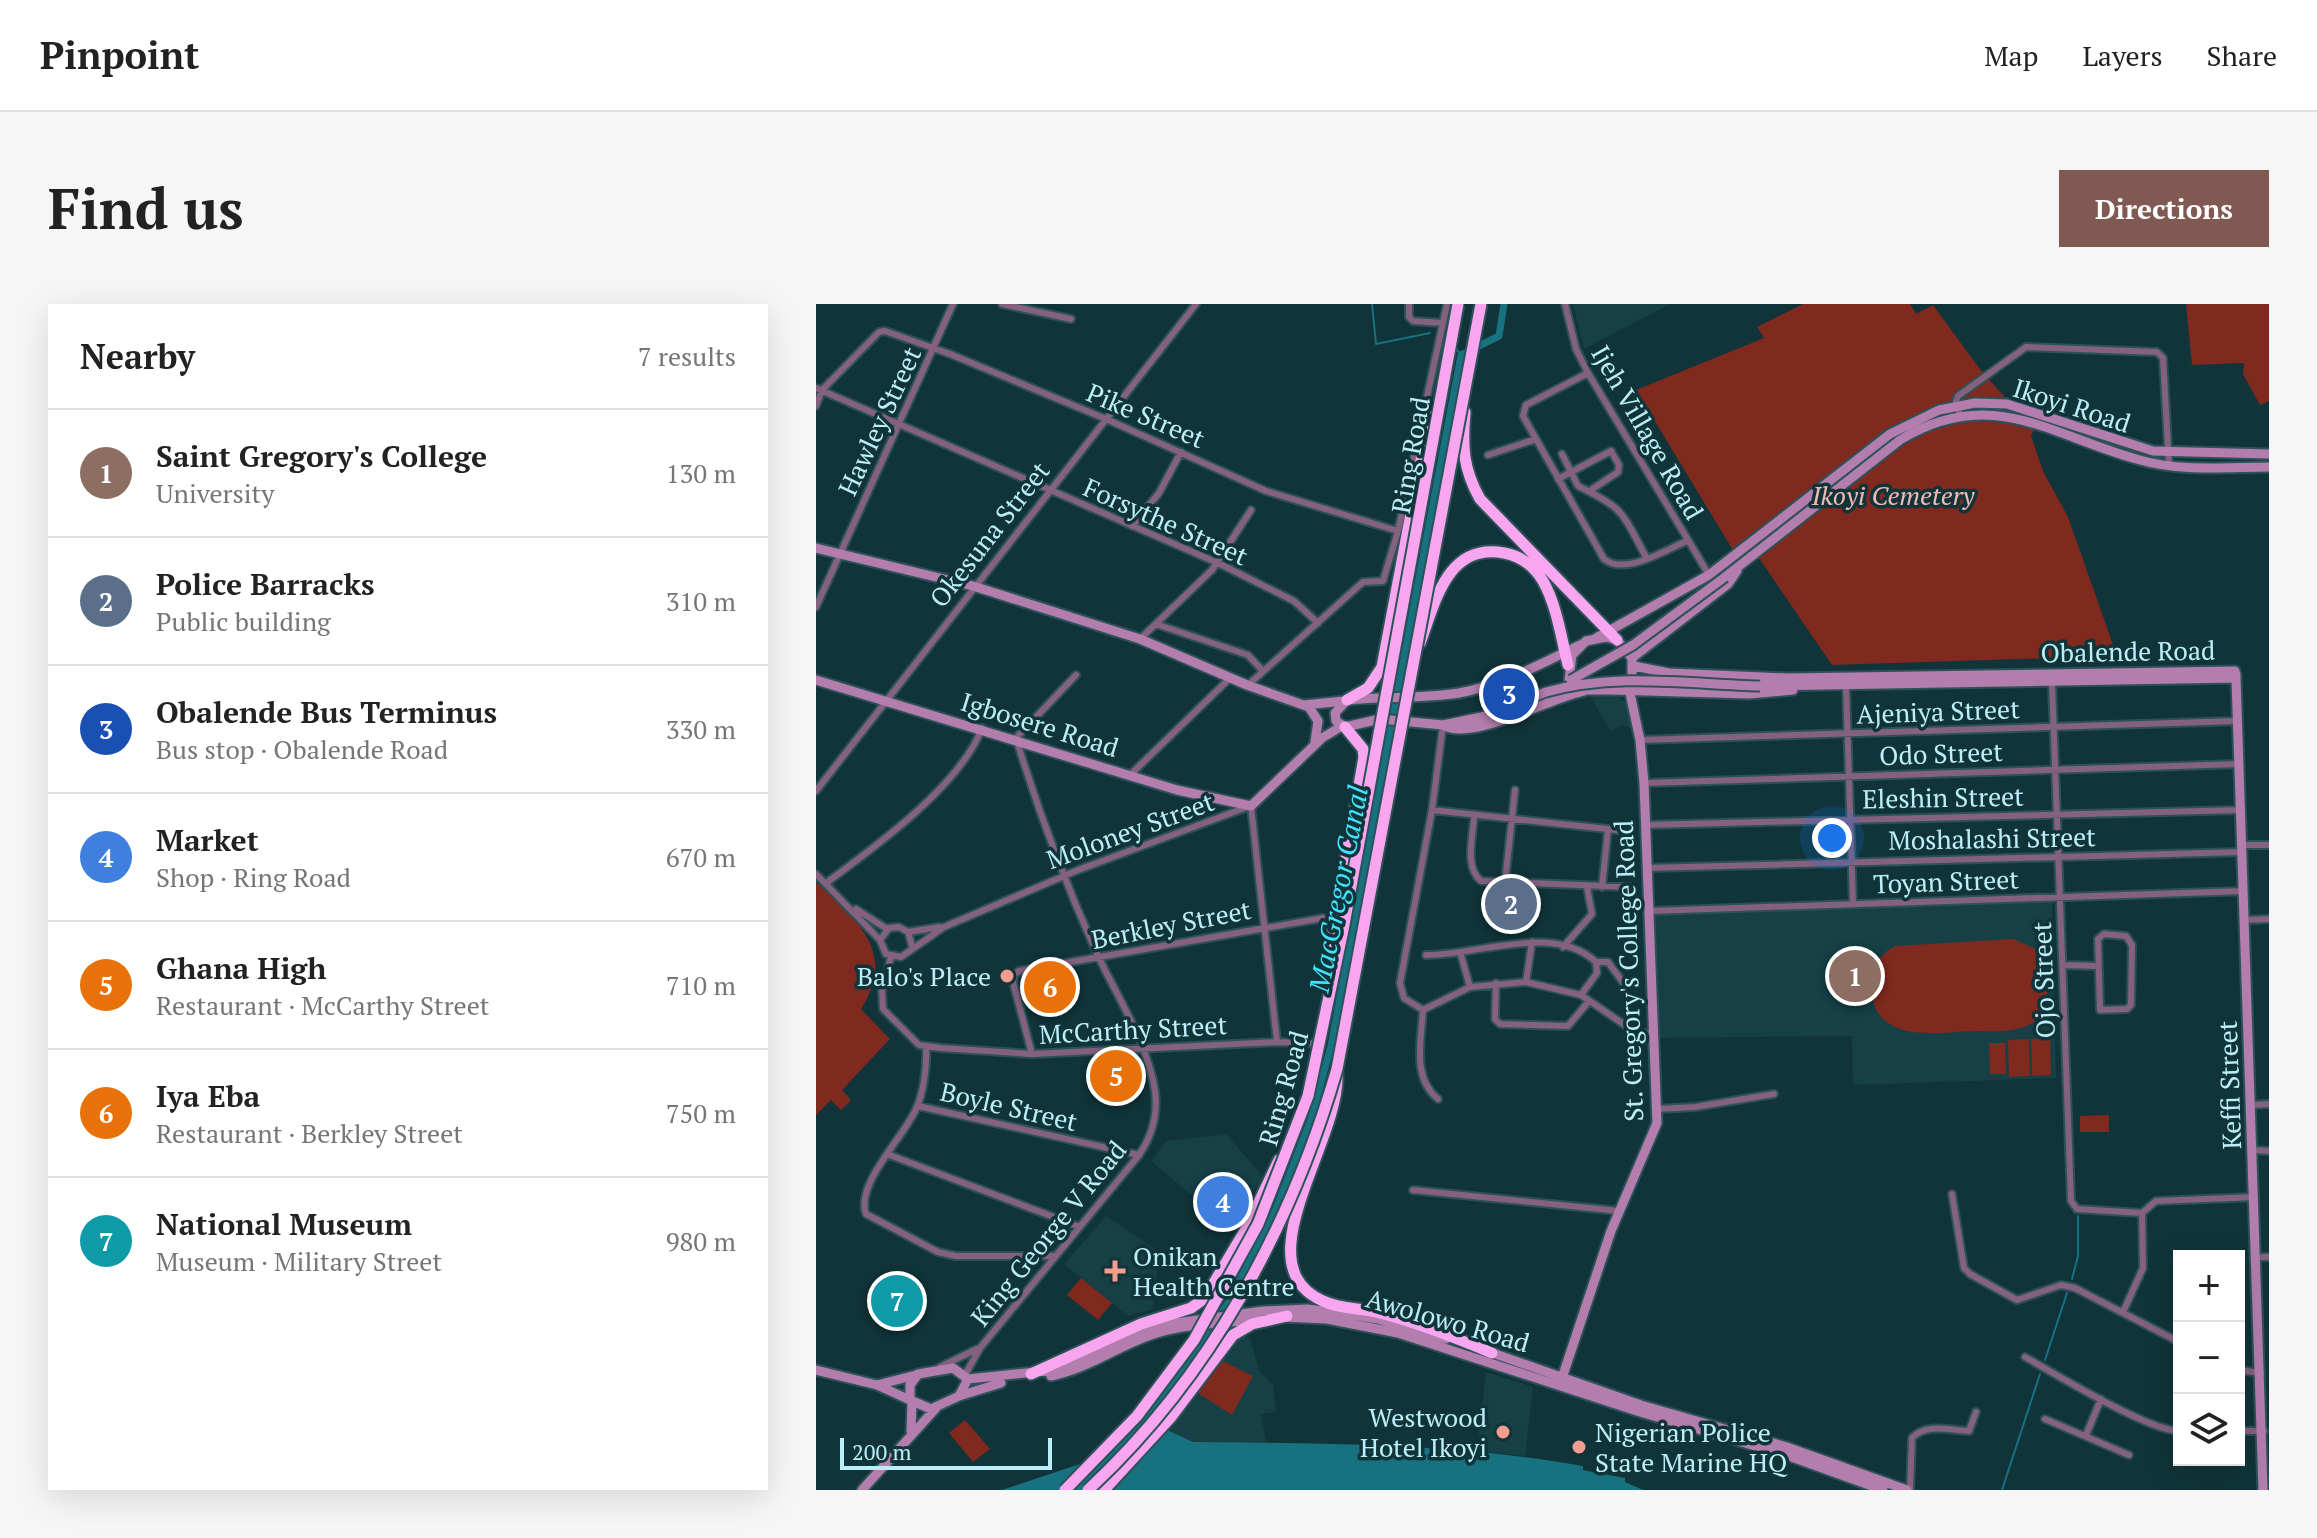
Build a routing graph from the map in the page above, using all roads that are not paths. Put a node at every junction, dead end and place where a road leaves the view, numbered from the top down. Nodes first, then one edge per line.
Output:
1 (953, 304) edge
2 (1002, 304) edge
3 (1196, 304) edge
4 (1409, 304) edge
5 (1447, 304) edge
6 (1458, 304) edge
7 (1481, 304) edge
8 (1565, 304) edge
9 (1071, 319) dead end
10 (1443, 323) junction
11 (935, 349) junction
12 (1588, 373) junction
13 (1444, 385) junction
14 (1467, 388) junction
15 (819, 389) edge
16 (816, 406) edge
17 (1959, 411) junction
18 (1106, 419) junction
19 (898, 425) junction
20 (1536, 439) junction
21 (1181, 452) junction
22 (1562, 454) dead end
23 (2269, 454) edge
24 (1488, 455) dead end
25 (2170, 460) junction
26 (2269, 467) edge
27 (1570, 472) junction
28 (1558, 479) junction
29 (1048, 490) junction
30 (1591, 490) junction
31 (1251, 510) dead end
32 (1132, 526) junction
33 (1398, 531) junction
34 (1687, 541) junction
35 (816, 548) edge
36 (839, 554) junction
37 (1646, 557) junction
38 (1745, 561) junction
39 (1218, 563) junction
40 (1709, 575) junction
41 (973, 586) junction
42 (816, 607) edge
43 (1318, 623) junction
44 (1156, 624) junction
45 (1608, 631) junction
46 (1596, 638) junction
47 (1140, 639) junction
48 (1617, 640) junction
49 (1418, 649) junction
50 (1567, 659) junction
51 (1633, 662) junction
52 (1263, 671) junction
53 (1076, 675) dead end
54 (1230, 678) junction
55 (2236, 678) junction
56 (816, 680) edge
57 (2052, 683) junction
58 (1247, 685) junction
59 (1628, 686) junction
60 (1846, 686) junction
61 (1808, 687) junction
62 (1584, 691) junction
63 (1546, 692) junction
64 (888, 700) junction
65 (1345, 700) junction
66 (1304, 705) junction
67 (2237, 721) junction
68 (1443, 725) junction
69 (1344, 727) junction
70 (2054, 727) junction
71 (982, 728) junction
72 (1848, 734) junction
73 (1016, 738) junction
74 (1640, 740) junction
75 (1314, 746) junction
76 (2239, 764) junction
77 (2056, 770) junction
78 (1130, 775) junction
79 (1849, 776) junction
80 (1644, 783) junction
81 (1515, 790) dead end
82 (816, 791) edge
83 (1251, 806) junction
84 (1432, 810) junction
85 (2241, 810) junction
86 (2057, 816) junction
87 (1474, 817) junction
88 (1850, 818) junction
89 (1511, 820) junction
90 (1646, 825) junction
91 (1608, 829) junction
92 (1617, 830) dead end
93 (2269, 845) edge
94 (2242, 848) junction
95 (2059, 857) junction
96 (1852, 861) junction
97 (1647, 868) junction
98 (816, 874) edge
99 (1063, 876) junction
100 (1505, 882) junction
101 (826, 883) junction
102 (1587, 887) junction
103 (1602, 887) junction
104 (1630, 887) dead end
105 (2244, 891) junction
106 (2060, 897) junction
107 (847, 902) junction
108 (1853, 904) junction
109 (1649, 911) junction
110 (1323, 918) dead end
111 (2269, 919) edge
112 (2245, 920) junction
113 (944, 927) junction
114 (1264, 927) junction
115 (887, 929) junction
116 (908, 932) junction
117 (880, 940) junction
118 (1532, 942) junction
119 (912, 946) junction
120 (1563, 947) junction
121 (1426, 955) dead end
122 (1461, 955) junction
123 (891, 957) junction
124 (1099, 958) junction
125 (1596, 962) junction
126 (2063, 965) junction
127 (2098, 966) junction
128 (1526, 982) junction
129 (1496, 983) junction
130 (1625, 985) dead end
131 (1470, 987) junction
132 (1329, 995) junction
133 (1581, 995) junction
134 (1589, 1001) junction
135 (1423, 1010) junction
136 (1654, 1034) junction
137 (1277, 1042) junction
138 (1311, 1043) dead end
139 (926, 1047) junction
140 (1141, 1049) junction
141 (1032, 1054) junction
142 (1337, 1069) junction
143 (1774, 1094) dead end
144 (1438, 1099) dead end
145 (2269, 1104) edge
146 (2251, 1105) junction
147 (918, 1106) junction
148 (1657, 1109) junction
149 (1295, 1131) junction
150 (2254, 1150) junction
151 (2269, 1151) edge
152 (887, 1154) junction
153 (1139, 1155) junction
154 (1413, 1190) dead end
155 (1952, 1194) dead end
156 (2255, 1197) junction
157 (1619, 1211) junction
158 (2142, 1213) junction
159 (1080, 1227) junction
160 (1053, 1256) junction
161 (2257, 1257) junction
162 (2269, 1257) edge
163 (2123, 1312) junction
164 (1287, 1316) junction
165 (1236, 1318) junction
166 (1196, 1322) junction
167 (2173, 1339) edge
168 (980, 1348) junction
169 (1492, 1353) junction
170 (2025, 1357) dead end
171 (934, 1369) junction
172 (816, 1370) edge
173 (2245, 1371) edge
174 (2261, 1373) junction
175 (918, 1374) junction
176 (1031, 1374) junction
177 (967, 1377) junction
178 (1560, 1382) junction
179 (877, 1385) junction
180 (959, 1396) junction
181 (2101, 1399) junction
182 (911, 1401) junction
183 (936, 1408) junction
184 (1976, 1412) dead end
185 (2045, 1419) dead end
186 (2173, 1430) edge
187 (2245, 1431) edge
188 (2264, 1431) junction
189 (2086, 1435) junction
190 (909, 1438) junction
191 (2129, 1455) dead end
192 (862, 1490) edge
193 (1065, 1490) edge
194 (1088, 1490) edge
195 (1104, 1490) edge
196 (1883, 1490) edge
197 (1908, 1490) edge
198 (2263, 1490) edge

1 - 11 street, Hawley Street
2 - 9 street
3 - 18 street, Okesuna Street
4 - 10 street
5 - 10 street
6 - 13 highway, Ring Road, bridge
7 - 14 highway, Ring Road, bridge
8 - 12 street, Ijeh Village Road
10 - 33 street
11 - 15 street, Pike Street
11 - 18 street, Pike Street
11 - 19 street, Hawley Street
12 - 20 street
12 - 34 street, Ijeh Village Road
13 - 65 highway, bridge
13 - 132 highway, Ring Road, bridge
14 - 45 highway, bridge
14 - 49 highway, Ring Road, bridge
15 - 16 street
15 - 19 street, Forsythe Street
17 - 25 main road, Ikoyi Road
17 - 25 street
17 - 38 main road, Ikoyi Road
17 - 40 main road, Ikoyi Road
18 - 21 street, Pike Street
18 - 29 street, Okesuna Street
19 - 29 street, Forsythe Street
19 - 36 street, Hawley Street
20 - 24 street
20 - 28 street
21 - 32 street
21 - 33 street, Pike Street
22 - 27 street
23 - 25 main road, Ikoyi Road
25 - 26 main road, Ikoyi Road
27 - 28 street
27 - 30 street
27 - 30 street
28 - 37 street
29 - 32 street, Forsythe Street
29 - 41 street, Okesuna Street
30 - 37 street
31 - 39 street
32 - 39 street, Forsythe Street
33 - 43 street
34 - 37 street
34 - 40 street, Ijeh Village Road
35 - 36 main road
36 - 41 main road
36 - 42 street
38 - 51 main road
38 - 63 main road, Ikoyi Road, bridge
39 - 43 street, Forsythe Street
39 - 44 street
40 - 45 main road, Ikoyi Road
41 - 47 main road
41 - 64 street, Okesuna Street
43 - 52 street
44 - 47 street
44 - 52 street
45 - 46 main road, Ikoyi Road
45 - 48 highway
46 - 48 main road
46 - 50 main road
47 - 54 main road
48 - 51 main road
49 - 50 highway, bridge
49 - 142 highway, Ring Road, bridge
50 - 62 main road
50 - 65 main road, bridge
51 - 55 main road, Obalende Road
51 - 59 main road
52 - 58 street
53 - 73 street
54 - 58 main road
54 - 78 street
55 - 57 main road, Obalende Road
55 - 67 main road, Keffi Street
56 - 64 main road, Igbosere Road
57 - 60 main road, Obalende Road
57 - 70 street, Ojo Street
58 - 66 main road
59 - 61 main road, Obalende Road
59 - 62 main road, Obalende Road
59 - 74 main road, St. Gregory's College Road
60 - 61 main road, Obalende Road
60 - 72 street
61 - 63 main road, Obalende Road, bridge
62 - 68 main road
63 - 68 main road, Obalende Road
64 - 71 main road, Igbosere Road
64 - 82 street, Okesuna Street
65 - 66 main road
65 - 69 main road
66 - 75 main road
67 - 70 street, Ajeniya Street
67 - 76 main road, Keffi Street
68 - 69 main road, Obalende Road, bridge
68 - 84 street
69 - 75 main road, Obalende Road
69 - 132 highway, bridge
70 - 72 street, Ajeniya Street
70 - 77 street, Ojo Street
71 - 73 main road, Igbosere Road
71 - 101 street
72 - 74 street, Ajeniya Street
72 - 79 street
73 - 78 main road, Igbosere Road
73 - 99 street, King George V Road
74 - 80 main road, St. Gregory's College Road
75 - 83 main road, Moloney Street
76 - 77 street, Odo Street
76 - 85 main road, Keffi Street
77 - 79 street, Odo Street
77 - 86 street, Ojo Street
78 - 83 main road, Igbosere Road
79 - 80 street, Odo Street
79 - 88 street
80 - 90 main road, St. Gregory's College Road
81 - 89 street
83 - 99 street, Moloney Street
83 - 114 street
84 - 87 street
84 - 135 street
85 - 86 street, Eleshin Street
85 - 94 main road, Keffi Street
86 - 88 street, Eleshin Street
86 - 95 street, Ojo Street
87 - 89 street
87 - 100 street
88 - 90 street, Eleshin Street
88 - 96 street
89 - 91 street
89 - 100 street
90 - 97 main road, St. Gregory's College Road
91 - 92 street
91 - 103 street
93 - 94 street, Moshalashi Street
94 - 95 street, Moshalashi Street
94 - 105 main road, Keffi Street
95 - 96 street, Moshalashi Street
95 - 106 street, Ojo Street
96 - 97 street, Moshalashi Street
96 - 108 street
97 - 109 main road, St. Gregory's College Road
98 - 101 street
99 - 113 street, Moloney Street
99 - 124 street, King George V Road
100 - 102 street
101 - 107 street
102 - 103 street
102 - 120 street
103 - 104 street
105 - 106 street, Toyan Street
105 - 112 main road, Keffi Street
106 - 108 street, Toyan Street
106 - 126 street, Ojo Street
107 - 115 street
107 - 117 street
108 - 109 street, Toyan Street
109 - 136 main road, St. Gregory's College Road
110 - 114 street, Berkley Street
111 - 112 street
112 - 146 main road, Keffi Street
113 - 116 street, Moloney Street
113 - 119 street, Moloney Street
114 - 124 street, Berkley Street
114 - 137 street
115 - 116 street
115 - 117 street
116 - 119 street
117 - 123 street
118 - 120 street
118 - 122 street
118 - 128 street
119 - 123 street
120 - 125 street
121 - 122 street
122 - 131 street
123 - 139 street
124 - 140 street, King George V Road
124 - 141 street, Berkley Street
125 - 130 street
125 - 133 street
126 - 127 street
126 - 158 street, Ojo Street
127 - 127 street
128 - 129 street
128 - 133 street
129 - 131 street
129 - 134 street
131 - 135 street
132 - 149 highway, Ring Road, bridge
133 - 134 street
134 - 136 street
135 - 144 street
136 - 148 main road, St. Gregory's College Road
137 - 138 street, McCarthy Street
137 - 140 street, McCarthy Street
139 - 141 street, McCarthy Street
139 - 147 street
140 - 141 street, McCarthy Street
140 - 153 street, King George V Road
142 - 169 highway
142 - 194 highway, Ring Road, bridge
143 - 148 street
145 - 146 street
146 - 150 main road, Keffi Street
147 - 152 street
147 - 153 street, Boyle Street
148 - 157 main road, St. Gregory's College Road
149 - 176 highway, bridge
149 - 193 highway, Ring Road, bridge
150 - 151 street
150 - 156 main road, Keffi Street
152 - 159 street
152 - 160 street
153 - 159 street, King George V Road
154 - 157 street
155 - 163 street
156 - 158 street
156 - 161 main road, Keffi Street
157 - 178 main road, St. Gregory's College Road
158 - 163 street
159 - 160 street, King George V Road
160 - 168 street, King George V Road
161 - 162 street
161 - 174 main road, Keffi Street
163 - 167 street
164 - 165 main road, Awolowo Road
164 - 178 main road, Awolowo Road
164 - 195 highway
165 - 166 main road, Awolowo Road, bridge
165 - 169 main road, Awolowo Road
166 - 176 main road, Awolowo Road
166 - 180 main road, Awolowo Road
168 - 171 street
168 - 177 street, King George V Road
169 - 178 main road, Awolowo Road
170 - 181 street
171 - 175 main road
171 - 177 main road
172 - 179 main road
173 - 174 street
174 - 188 main road, Keffi Street
175 - 179 main road
175 - 182 main road
176 - 177 main road, Awolowo Road
177 - 180 main road
178 - 196 main road, Awolowo Road
178 - 197 main road, Awolowo Road
179 - 182 main road
180 - 183 main road
181 - 186 street
181 - 189 street
182 - 183 main road
182 - 190 main road
183 - 190 main road
184 - 197 street
185 - 189 street
187 - 188 street
188 - 198 main road, Keffi Street
189 - 191 street
190 - 192 main road

